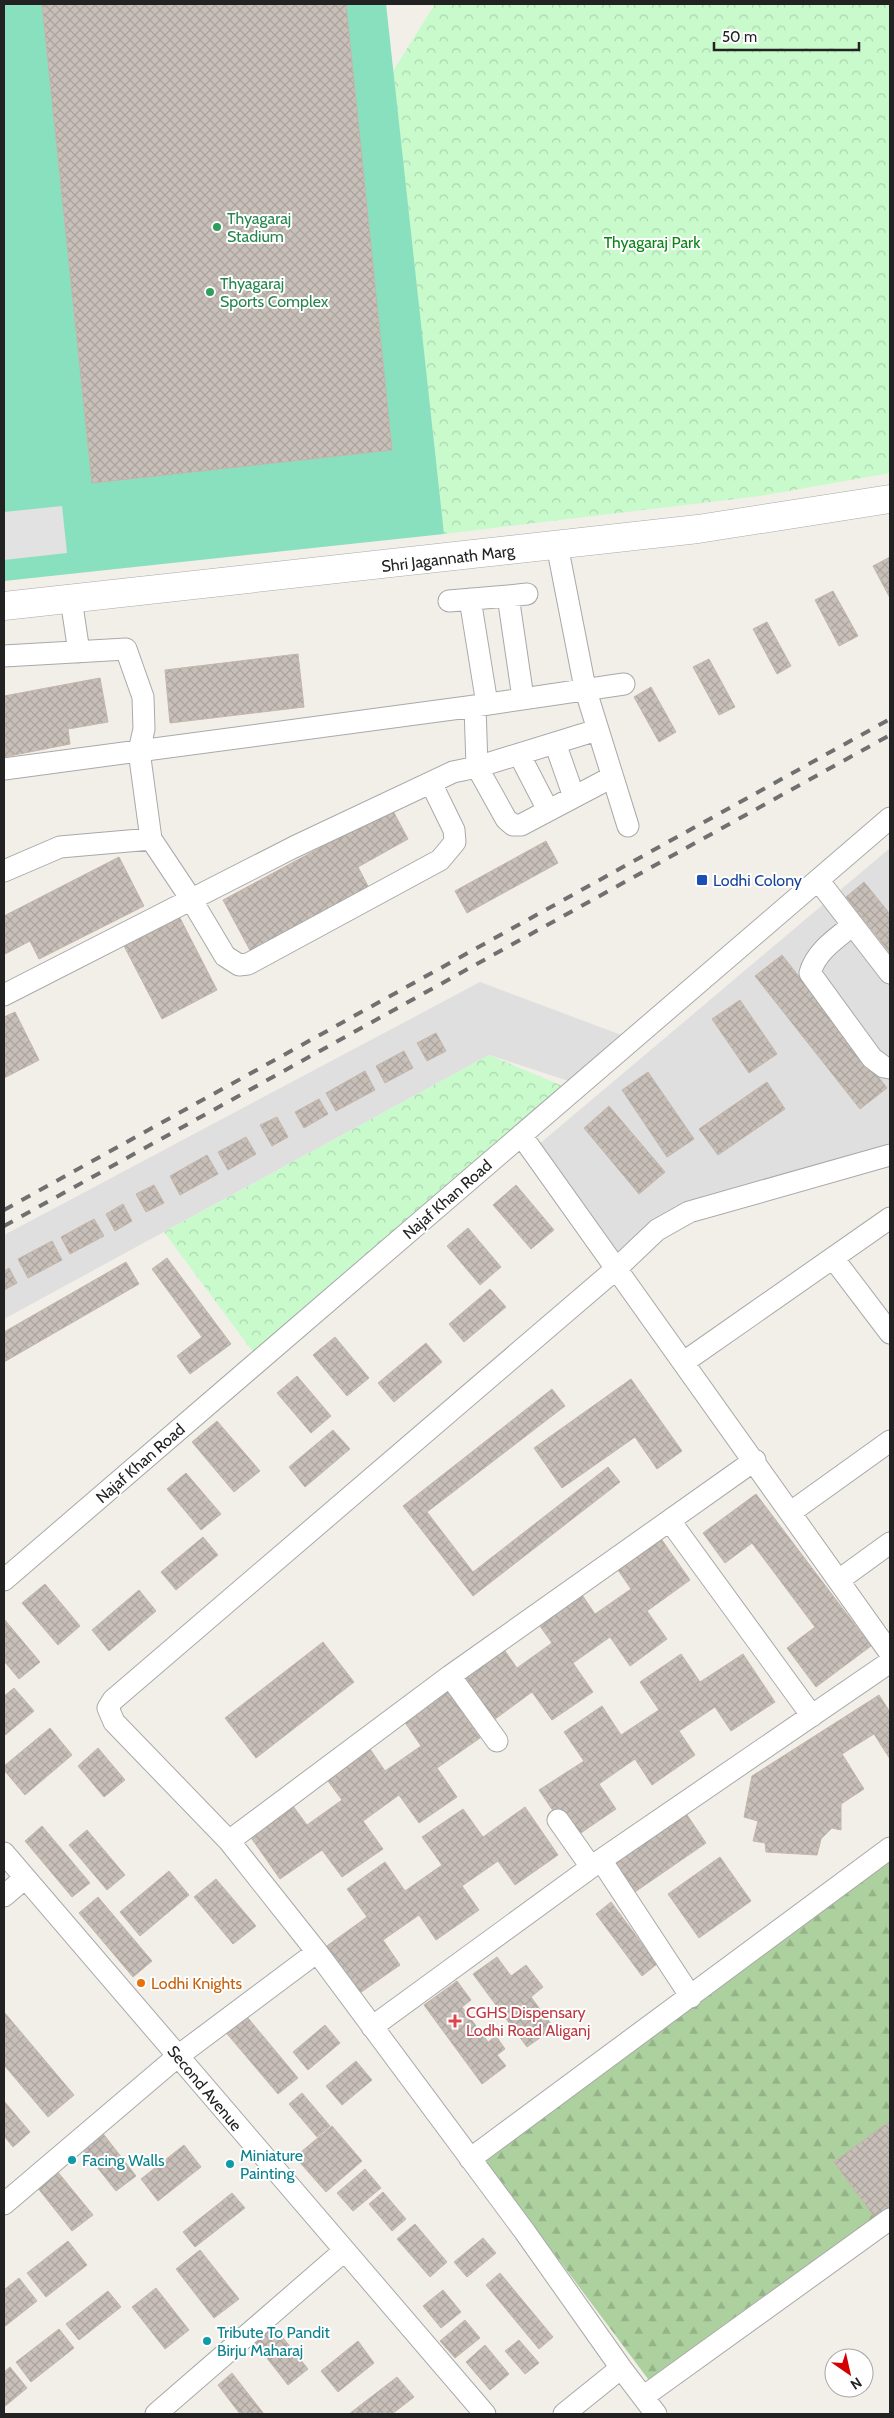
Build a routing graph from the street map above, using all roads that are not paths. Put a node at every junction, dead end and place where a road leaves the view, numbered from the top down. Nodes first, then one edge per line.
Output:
1 (890, 498) edge
2 (557, 545) junction
3 (71, 599) junction
4 (470, 599) junction
5 (449, 601) dead end
6 (4, 606) edge
7 (79, 652) junction
8 (4, 656) edge
9 (624, 684) dead end
10 (585, 688) junction
11 (523, 698) junction
12 (481, 705) junction
13 (597, 730) junction
14 (555, 743) junction
15 (139, 751) junction
16 (519, 754) junction
17 (477, 767) junction
18 (4, 769) edge
19 (612, 777) junction
20 (431, 783) junction
21 (574, 797) junction
22 (548, 810) junction
23 (890, 818) edge
24 (628, 826) dead end
25 (151, 839) junction
26 (4, 871) edge
27 (818, 880) junction
28 (192, 899) junction
29 (853, 925) junction
30 (890, 972) edge
31 (4, 995) edge
32 (890, 1068) edge
33 (521, 1135) junction
34 (890, 1156) edge
35 (890, 1218) edge
36 (833, 1258) junction
37 (617, 1268) junction
38 (890, 1333) edge
39 (684, 1362) junction
40 (890, 1441) edge
41 (754, 1460) junction
42 (791, 1512) junction
43 (670, 1522) junction
44 (890, 1543) edge
45 (4, 1580) edge
46 (838, 1580) junction
47 (890, 1653) edge
48 (890, 1662) edge
49 (450, 1676) junction
50 (812, 1716) junction
51 (497, 1741) dead end
52 (558, 1820) dead end
53 (229, 1841) junction
54 (890, 1848) edge
55 (4, 1853) edge
56 (596, 1863) junction
57 (25, 1878) junction
58 (4, 1896) edge
59 (316, 1952) junction
60 (691, 1997) junction
61 (372, 2027) junction
62 (178, 2056) junction
63 (470, 2159) junction
64 (4, 2204) edge
65 (890, 2219) edge
66 (344, 2251) junction
67 (621, 2368) junction
68 (643, 2397) junction
69 (156, 2414) edge
70 (485, 2414) edge
71 (564, 2414) edge
72 (656, 2414) edge

1 - 2 street, Shri Jagannath Marg
2 - 3 street, Shri Jagannath Marg
2 - 10 street
3 - 6 street, Shri Jagannath Marg
3 - 7 street
4 - 5 street
4 - 11 street
4 - 12 street
7 - 8 street
7 - 15 street
9 - 10 street
10 - 11 street
10 - 13 street
11 - 12 street
12 - 15 street
12 - 17 street
13 - 14 street
13 - 19 street
14 - 16 street
14 - 21 street
15 - 18 street
15 - 25 street
16 - 17 street
16 - 22 street
17 - 20 street
17 - 22 street
19 - 21 street
19 - 24 street
20 - 28 street
20 - 28 street
21 - 22 street
23 - 27 street, Najaf Khan Road
25 - 26 street
25 - 28 street
27 - 29 street
27 - 33 street, Najaf Khan Road
28 - 31 street
29 - 30 street
29 - 32 street
33 - 37 street
33 - 45 street, Najaf Khan Road
34 - 37 street
35 - 36 street
36 - 38 street
36 - 39 street
37 - 39 street
37 - 53 street
39 - 41 street
40 - 42 street
41 - 42 street
41 - 43 street
42 - 46 street
43 - 49 street
43 - 50 street
44 - 46 street
46 - 47 street
48 - 50 street
49 - 51 street
49 - 53 street
50 - 56 street
52 - 56 street
53 - 59 street
54 - 60 street
55 - 57 street, Second Avenue
56 - 60 street
56 - 61 street
57 - 58 street
57 - 62 street, Second Avenue
59 - 61 street
59 - 62 street
60 - 63 street
61 - 63 street
62 - 64 street
62 - 66 street, Second Avenue
63 - 67 street
65 - 68 street
66 - 69 street
66 - 70 street, Second Avenue
67 - 68 street
67 - 71 street
68 - 72 street

